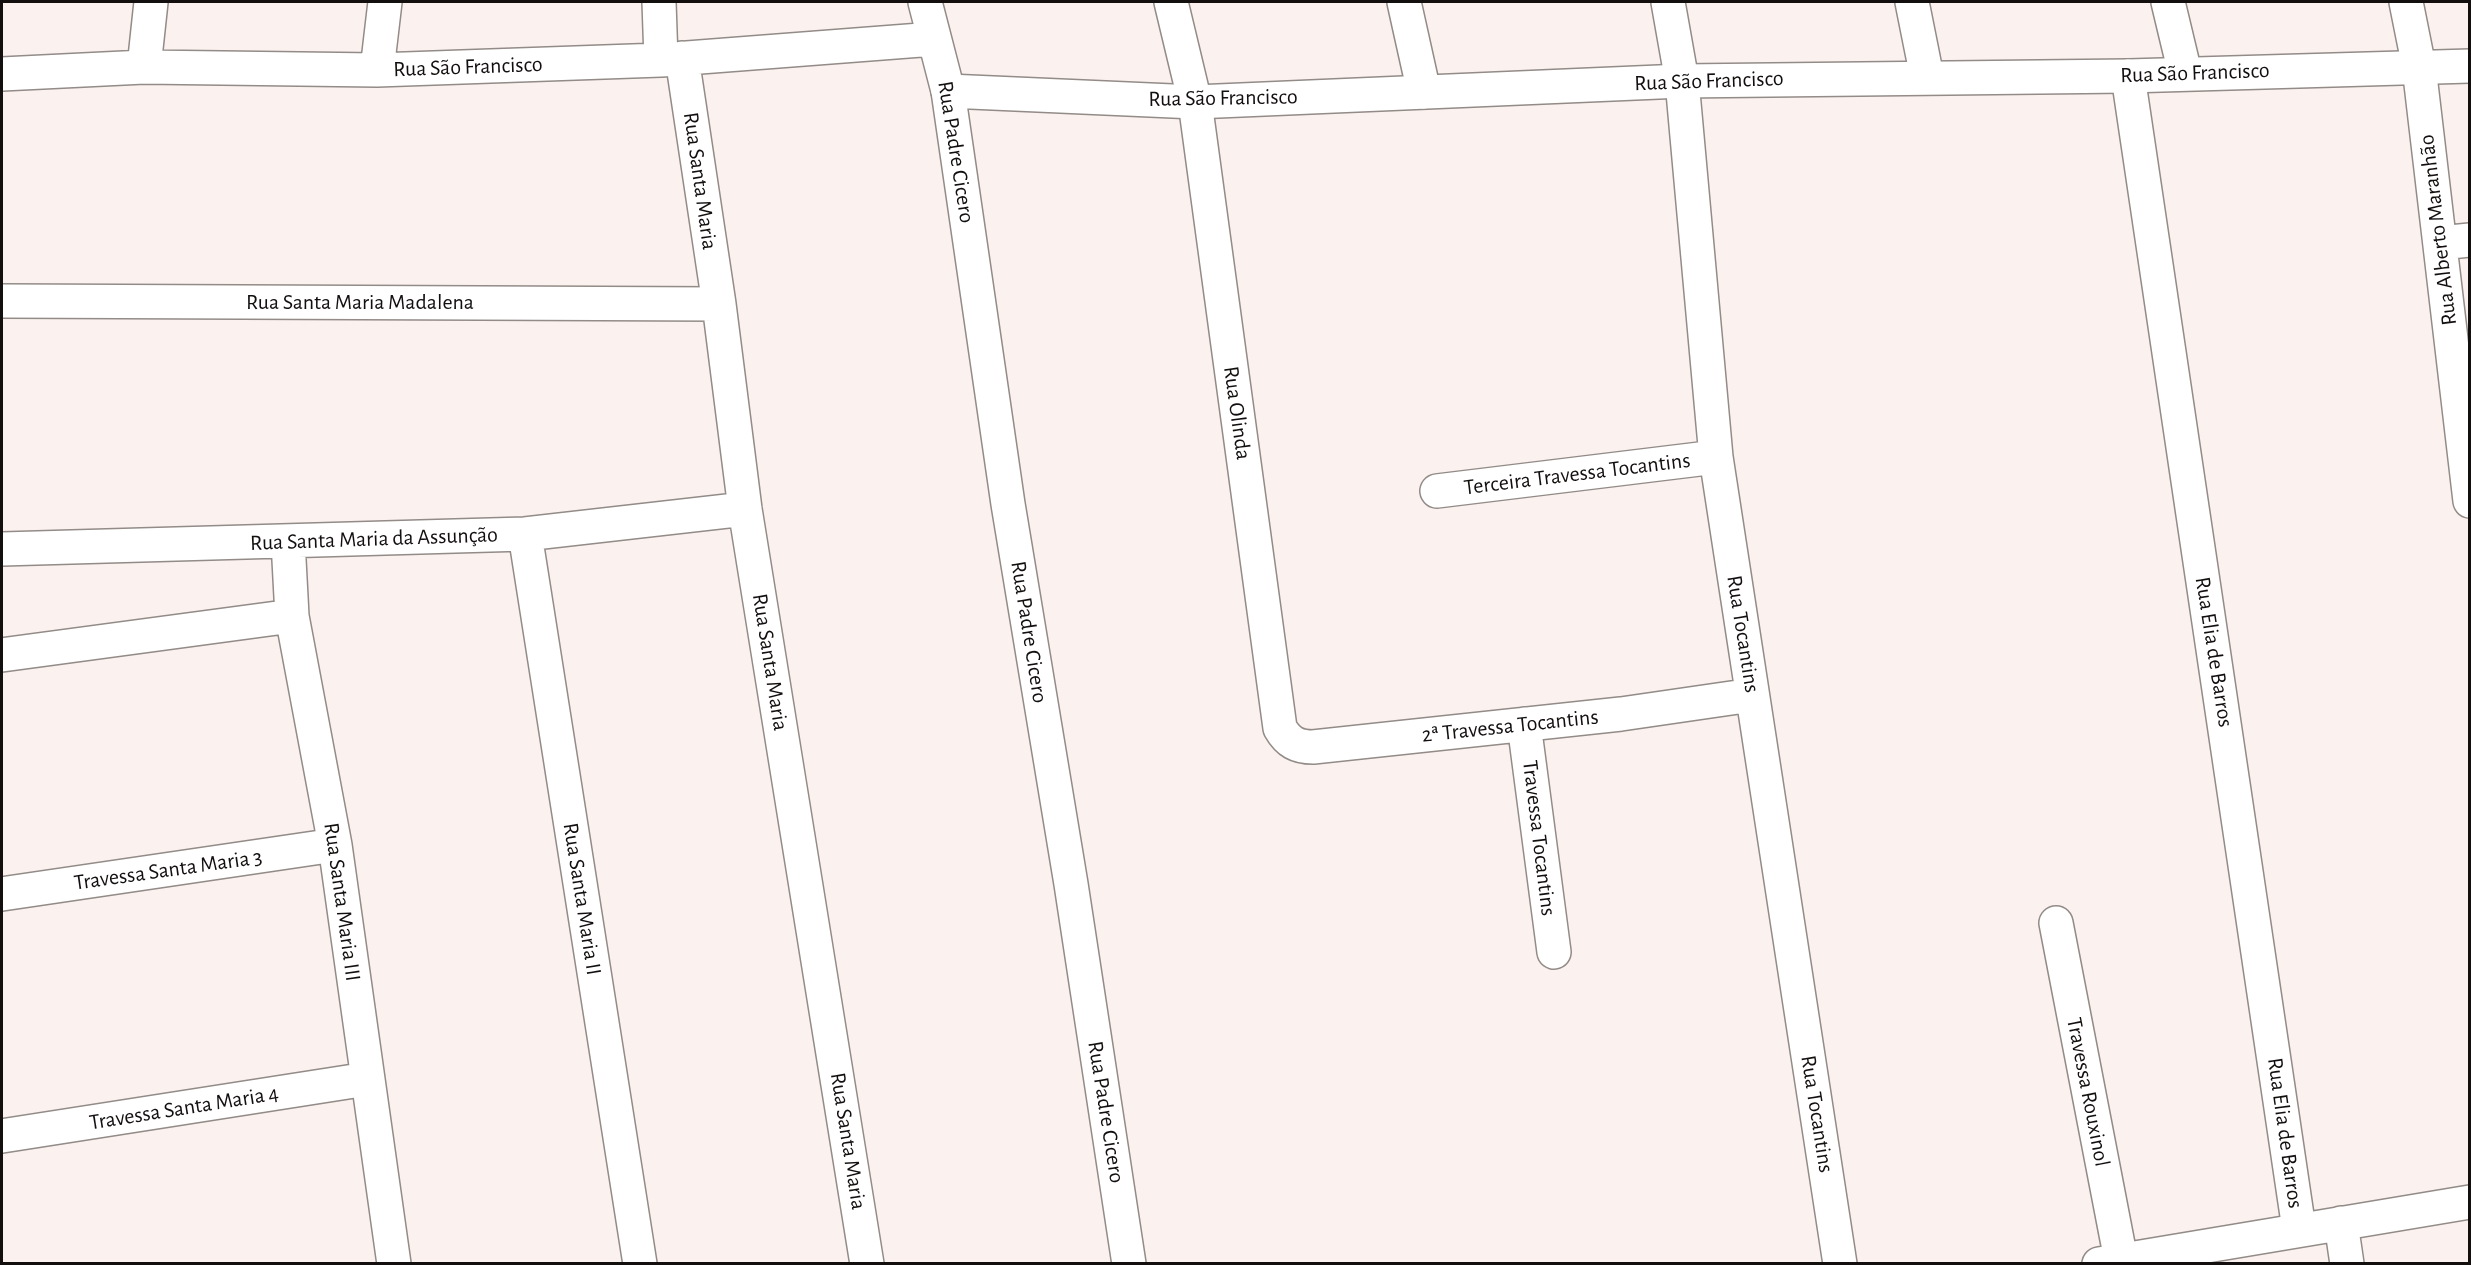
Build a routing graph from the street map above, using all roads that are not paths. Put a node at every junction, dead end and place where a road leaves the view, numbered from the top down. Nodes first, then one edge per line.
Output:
1 (151, 2) edge
2 (385, 2) edge
3 (658, 2) edge
4 (925, 2) edge
5 (1171, 2) edge
6 (1404, 2) edge
7 (1668, 2) edge
8 (1912, 2) edge
9 (2168, 2) edge
10 (2406, 2) edge
11 (934, 39) junction
12 (672, 59) junction
13 (2469, 66) edge
14 (144, 67) junction
15 (2419, 67) junction
16 (377, 70) junction
17 (2185, 73) junction
18 (2, 74) edge
19 (1927, 76) junction
20 (2128, 76) junction
21 (1682, 81) junction
22 (948, 91) junction
23 (1424, 92) junction
24 (1195, 102) junction
25 (2455, 242) edge
26 (2, 300) edge
27 (719, 304) junction
28 (1716, 458) junction
29 (1437, 491) dead end
30 (2469, 495) edge
31 (745, 509) junction
32 (525, 534) junction
33 (288, 541) junction
34 (2, 549) edge
35 (292, 616) junction
36 (2, 655) edge
37 (1752, 695) junction
38 (1279, 723) joint
39 (1524, 724) junction
40 (335, 845) junction
41 (2, 894) edge
42 (2056, 924) dead end
43 (1554, 951) dead end
44 (367, 1079) junction
45 (2, 1136) edge
46 (2469, 1202) edge
47 (2341, 1223) junction
48 (2299, 1229) junction
49 (2110, 1262) edge
50 (394, 1263) edge
51 (640, 1263) edge
52 (867, 1263) edge
53 (1129, 1263) edge
54 (1840, 1263) edge
55 (2347, 1263) edge

1 - 14 street
2 - 16 street
3 - 12 street, Rua Santa Maria
4 - 11 street, Rua Padre Cicero
5 - 24 street, Rua Olinda
6 - 23 street
7 - 21 street, Rua Tocantins
8 - 19 street
9 - 17 street
10 - 15 street, Rua Alberto Maranhão
11 - 12 street, Rua São Francisco
11 - 22 street, Rua Padre Cicero
12 - 16 street, Rua São Francisco
12 - 27 street, Rua Santa Maria
13 - 15 street, Rua São Francisco
14 - 16 street, Rua São Francisco
14 - 18 street, Rua São Francisco
15 - 17 street, Rua São Francisco
15 - 25 street, Rua Alberto Maranhão
17 - 20 street, Rua São Francisco
19 - 20 street, Rua São Francisco
19 - 21 street, Rua São Francisco
20 - 48 street, Rua Elia de Barros
21 - 23 street, Rua São Francisco
21 - 28 street, Rua Tocantins
22 - 24 street, Rua São Francisco
22 - 53 street, Rua Padre Cicero
23 - 24 street, Rua São Francisco
24 - 38 street, Rua Olinda
25 - 30 street, Rua Alberto Maranhão
26 - 27 street, Rua Santa Maria Madalena
27 - 31 street, Rua Santa Maria
28 - 29 street, Terceira Travessa Tocantins
28 - 37 street, Rua Tocantins
31 - 32 street, Rua Santa Maria da Assunção
31 - 52 street, Rua Santa Maria
32 - 33 street, Rua Santa Maria da Assunção
32 - 51 street, Rua Santa Maria II
33 - 34 street, Rua Santa Maria da Assunção
33 - 35 street, Rua Santa Maria III
35 - 36 street
35 - 40 street, Rua Santa Maria III
37 - 39 street, 2ª Travessa Tocantins
37 - 54 street, Rua Tocantins
38 - 39 street, 2ª Travessa Tocantins
39 - 43 street, Travessa Tocantins
40 - 41 street, Travessa Santa Maria 3
40 - 44 street, Rua Santa Maria III
42 - 49 street, Travessa Rouxinol
44 - 45 street, Travessa Santa Maria 4
44 - 50 street, Rua Santa Maria III
46 - 47 street
47 - 48 street
47 - 55 street
48 - 49 street

